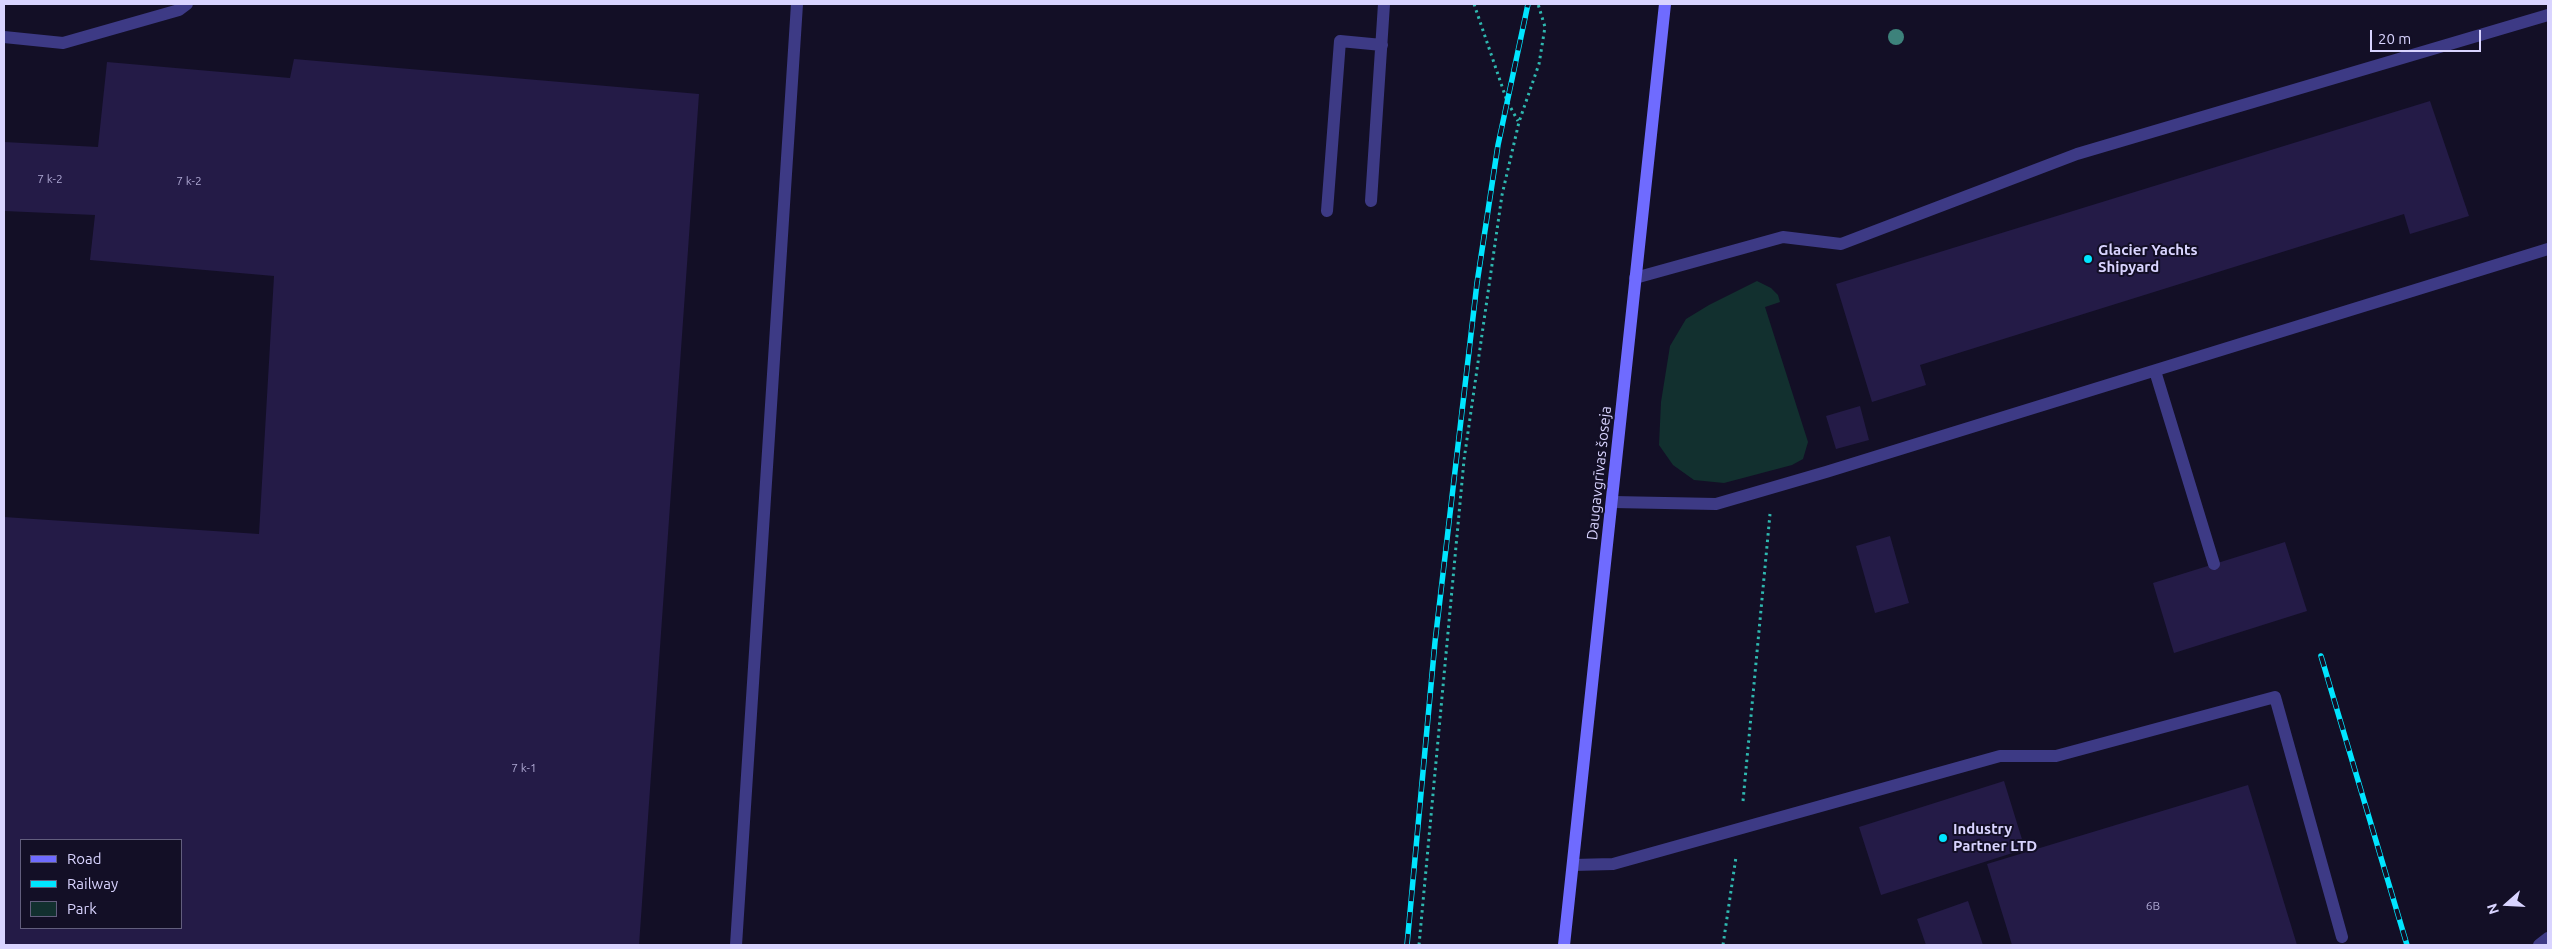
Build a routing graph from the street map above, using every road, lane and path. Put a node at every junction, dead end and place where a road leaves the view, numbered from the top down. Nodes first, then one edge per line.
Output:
1 (187, 4) edge
2 (797, 4) edge
3 (1384, 4) edge
4 (1474, 4) edge
5 (1538, 4) edge
6 (1666, 4) edge
7 (2548, 15) edge
8 (4, 37) edge
9 (1382, 45) junction
10 (1518, 122) junction
11 (1371, 201) dead end
12 (1327, 211) dead end
13 (2548, 249) edge
14 (1635, 278) junction
15 (2154, 371) junction
16 (1773, 488) junction
17 (1613, 502) junction
18 (2214, 564) dead end
19 (1740, 828) junction
20 (1573, 865) junction
21 (2342, 937) dead end
22 (2548, 938) edge
23 (736, 945) edge
24 (1419, 945) edge
25 (1564, 945) edge
26 (1723, 945) edge
27 (2539, 945) edge

1 - 8 lane
2 - 23 lane
3 - 9 lane
4 - 10 path
5 - 10 path
6 - 14 main road, Daugavgrīvas šoseja
7 - 14 lane
9 - 11 lane
9 - 12 lane
10 - 24 path
13 - 15 lane
14 - 17 main road, Daugavgrīvas šoseja
15 - 16 lane
15 - 18 lane
16 - 17 lane
16 - 19 path
17 - 20 main road, Daugavgrīvas šoseja
19 - 20 lane
19 - 21 lane
19 - 26 path
20 - 25 main road, Daugavgrīvas šoseja
22 - 27 lane

